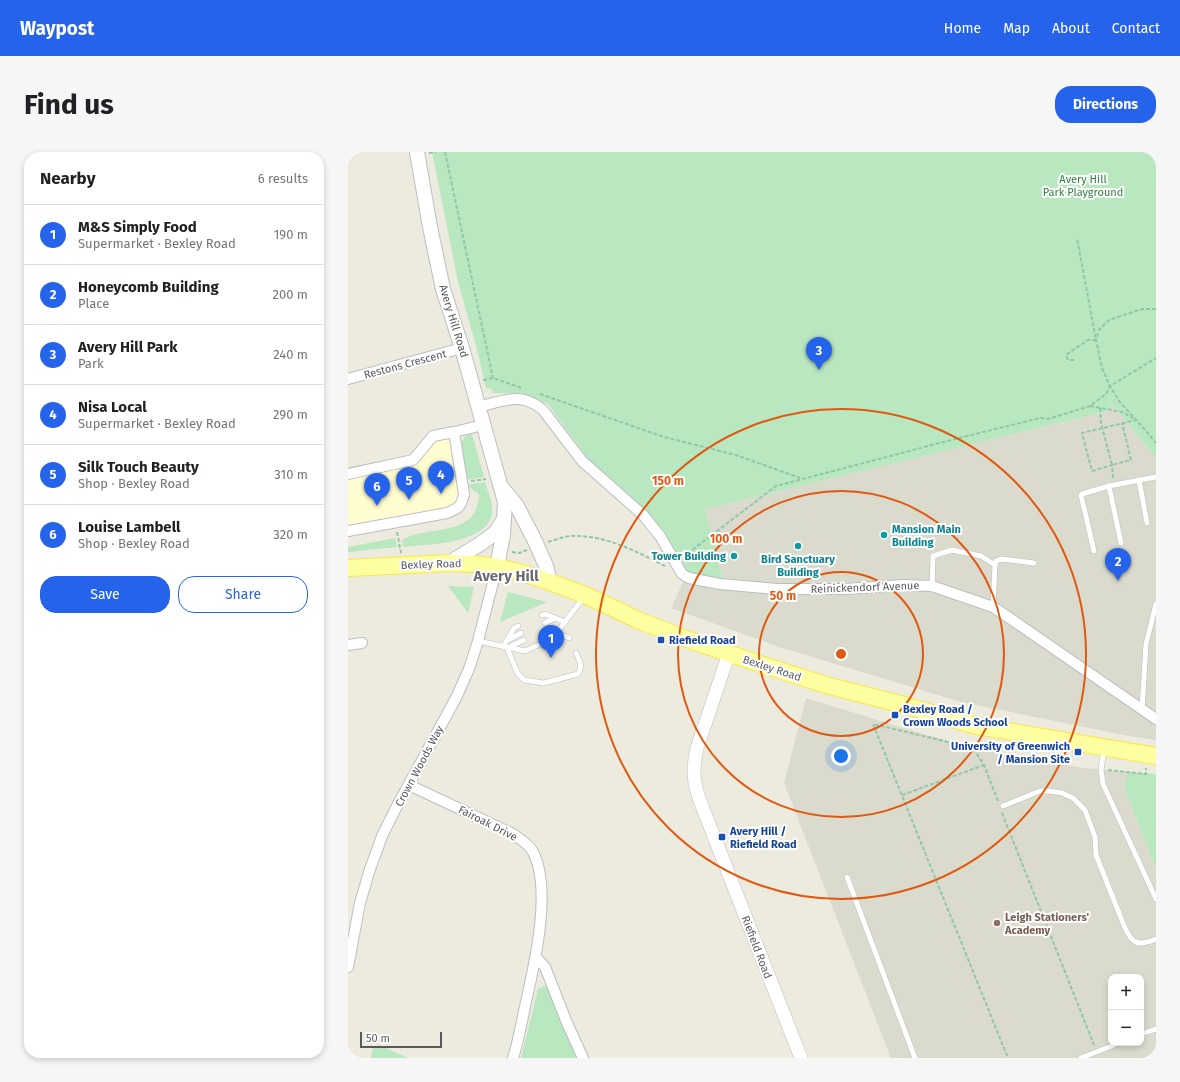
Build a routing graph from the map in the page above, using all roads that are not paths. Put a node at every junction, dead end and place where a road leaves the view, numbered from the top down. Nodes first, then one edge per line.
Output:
1 (423, 152) edge
2 (462, 348) junction
3 (348, 379) edge
4 (478, 407) junction
5 (483, 425) junction
6 (454, 432) junction
7 (348, 474) edge
8 (1156, 477) edge
9 (1139, 480) junction
10 (500, 482) junction
11 (1109, 486) junction
12 (505, 517) junction
13 (1147, 523) dead end
14 (348, 531) edge
15 (1121, 543) dead end
16 (1094, 551) dead end
17 (449, 563) junction
18 (1034, 563) dead end
19 (995, 565) junction
20 (497, 567) junction
21 (348, 568) edge
22 (550, 582) junction
23 (932, 586) junction
24 (585, 595) junction
25 (1156, 604) edge
26 (993, 607) junction
27 (542, 615) dead end
28 (555, 618) junction
29 (565, 622) junction
30 (545, 623) dead end
31 (518, 626) dead end
32 (548, 629) dead end
33 (521, 633) dead end
34 (557, 633) junction
35 (569, 638) dead end
36 (507, 640) junction
37 (524, 640) dead end
38 (478, 641) junction
39 (362, 643) dead end
40 (348, 644) edge
41 (505, 647) junction
42 (730, 653) junction
43 (576, 654) dead end
44 (1142, 710) junction
45 (1156, 719) edge
46 (1104, 748) junction
47 (1156, 756) edge
48 (409, 785) junction
49 (1002, 808) road end
50 (847, 877) dead end
51 (1156, 899) edge
52 (1156, 939) edge
53 (536, 957) junction
54 (348, 966) edge
55 (1156, 1028) edge
56 (1144, 1033) edge
57 (1112, 1046) edge
58 (513, 1058) edge
59 (583, 1058) edge
60 (801, 1058) edge
61 (915, 1058) edge
62 (1081, 1058) edge

1 - 2 main road, Avery Hill Road
2 - 3 street, Restons Crescent
2 - 4 main road, Avery Hill Road
4 - 5 main road, Avery Hill Road
4 - 23 street, Reinickendorf Avenue
5 - 6 street
5 - 10 main road, Avery Hill Road
6 - 7 street
6 - 14 street
8 - 9 lane
9 - 11 lane
9 - 13 lane
10 - 12 main road, Avery Hill Road
10 - 22 main road, Avery Hill Road
11 - 15 lane
11 - 16 lane
12 - 17 main road
12 - 20 main road, Avery Hill Road
17 - 20 main road, Bexley Road
17 - 21 main road, Bexley Road
18 - 19 lane
19 - 23 lane
19 - 26 lane
20 - 22 main road, Bexley Road
20 - 38 street, Crown Woods Way
22 - 24 main road, Bexley Road
23 - 26 street, Reinickendorf Avenue
24 - 29 lane
24 - 42 main road, Bexley Road
25 - 44 lane
26 - 44 street, Reinickendorf Avenue
27 - 28 lane
28 - 29 lane
28 - 30 lane
29 - 34 lane
31 - 36 lane
32 - 34 lane
33 - 36 lane
34 - 35 lane
34 - 41 lane
36 - 41 lane
37 - 41 lane
38 - 41 lane
38 - 48 street, Crown Woods Way
39 - 40 street
41 - 43 lane
42 - 46 main road, Bexley Road
42 - 60 street, Riefield Road
44 - 45 street, Reinickendorf Avenue
46 - 47 main road, Bexley Road
46 - 51 lane
48 - 53 street, Fairoak Drive
48 - 54 street, Crown Woods Way
49 - 52 lane
50 - 61 lane
53 - 58 street, Fairoak Drive
53 - 59 street
55 - 56 lane
57 - 62 lane

